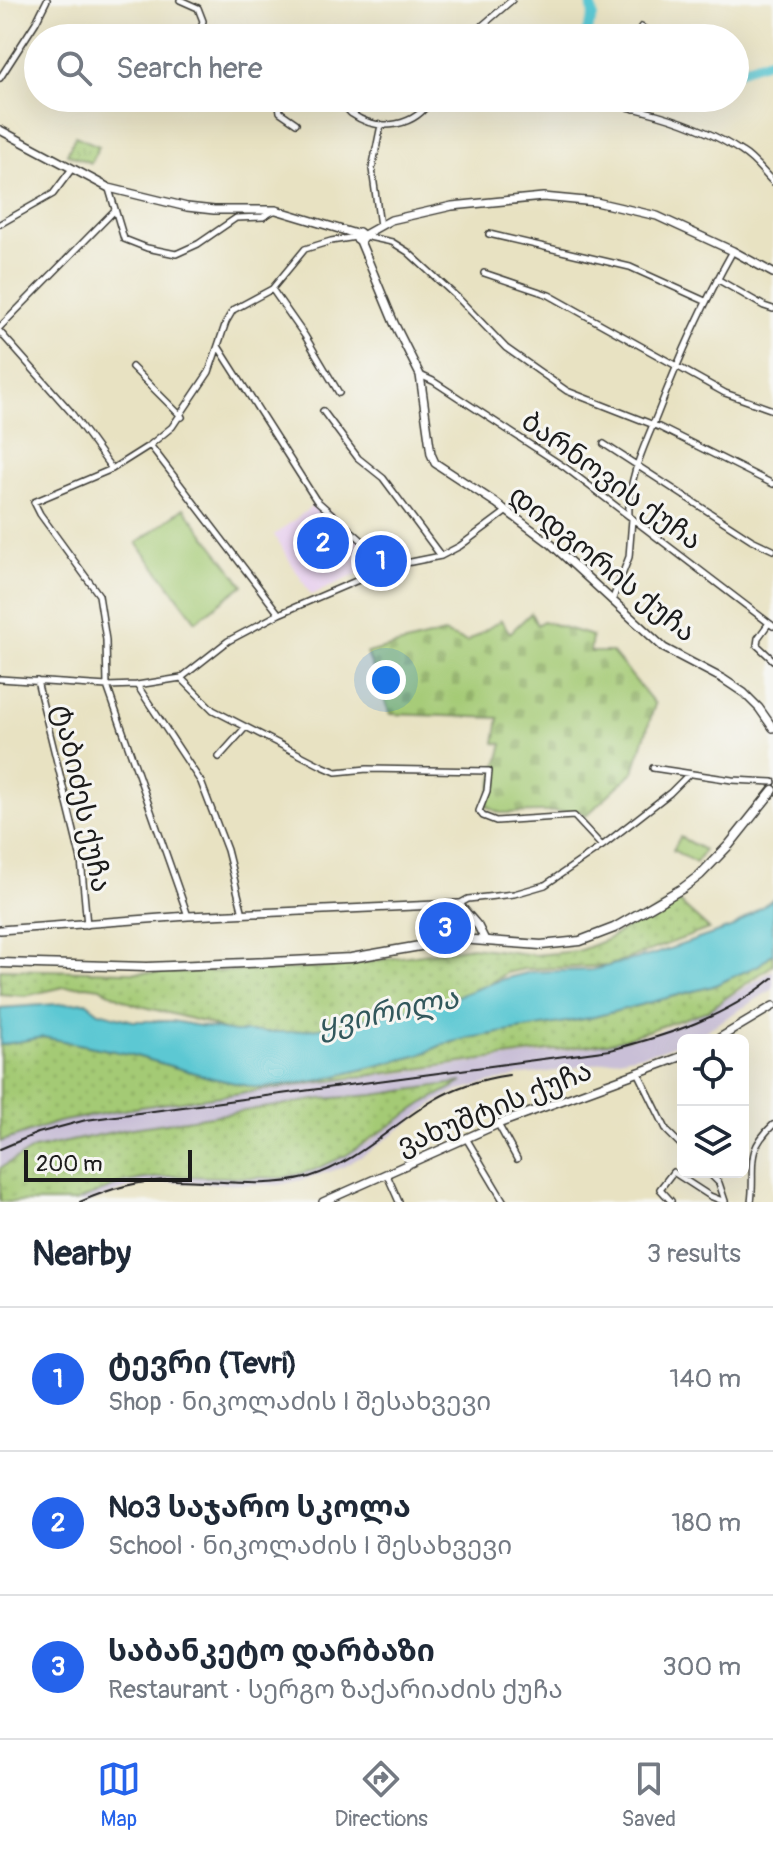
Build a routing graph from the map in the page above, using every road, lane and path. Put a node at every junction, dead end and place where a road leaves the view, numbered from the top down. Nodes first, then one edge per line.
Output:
1 (47, 0) edge
2 (180, 0) edge
3 (512, 0) edge
4 (35, 24) edge
5 (202, 24) edge
6 (484, 24) edge
7 (24, 41) edge
8 (0, 78) edge
9 (280, 112) edge
10 (350, 112) edge
11 (419, 112) edge
12 (645, 112) edge
13 (296, 123) dead end
14 (381, 125) junction
15 (0, 130) edge
16 (71, 170) junction
17 (773, 182) edge
18 (109, 188) junction
19 (115, 210) junction
20 (276, 210) junction
21 (0, 224) edge
22 (380, 226) junction
23 (489, 234) dead end
24 (360, 237) junction
25 (733, 251) junction
26 (484, 273) dead end
27 (773, 273) edge
28 (717, 279) junction
29 (272, 289) junction
30 (705, 301) junction
31 (773, 309) edge
32 (0, 329) edge
33 (218, 345) junction
34 (677, 365) junction
35 (132, 367) dead end
36 (420, 375) junction
37 (339, 393) dead end
38 (773, 410) edge
39 (323, 411) dead end
40 (182, 417) junction
41 (653, 424) junction
42 (604, 444) dead end
43 (150, 445) junction
44 (638, 465) junction
45 (112, 469) junction
46 (773, 484) edge
47 (507, 511) junction
48 (630, 517) junction
49 (773, 550) edge
50 (441, 556) junction
51 (391, 566) junction
52 (612, 602) junction
53 (279, 614) junction
54 (771, 625) edge
55 (773, 660) edge
56 (181, 678) junction
57 (0, 679) edge
58 (37, 681) junction
59 (137, 685) junction
60 (107, 686) junction
61 (245, 728) junction
62 (773, 728) edge
63 (219, 757) dead end
64 (653, 768) dead end
65 (688, 775) junction
66 (773, 782) edge
67 (773, 790) edge
68 (602, 846) junction
69 (459, 904) junction
70 (243, 915) junction
71 (188, 916) junction
72 (87, 925) junction
73 (0, 930) edge
74 (485, 940) junction
75 (0, 963) edge
76 (773, 1006) edge
77 (726, 1034) edge
78 (677, 1058) edge
79 (639, 1074) junction
80 (498, 1124) junction
81 (773, 1125) edge
82 (466, 1138) junction
83 (677, 1141) edge
84 (517, 1159) dead end
85 (387, 1175) junction
86 (714, 1178) edge
87 (671, 1201) edge
88 (323, 1202) edge
89 (399, 1202) edge
90 (504, 1202) edge
91 (725, 1202) edge
92 (751, 1202) edge

1 - 4 street
2 - 5 street
3 - 6 street
7 - 8 street
9 - 13 street
10 - 14 street
11 - 14 street
12 - 17 street
14 - 22 street
15 - 16 street
16 - 18 street
16 - 21 street
18 - 19 street
18 - 20 street
19 - 20 street
19 - 32 street
20 - 24 street
22 - 24 street
22 - 25 street
23 - 30 street
24 - 29 street
24 - 36 street, დიდგორის ქუჩა
24 - 41 street
25 - 27 street
25 - 28 street
26 - 34 street
28 - 30 street
28 - 31 street
29 - 33 street
29 - 37 street
30 - 34 street
32 - 45 street
33 - 40 street
33 - 51 street
34 - 38 street
34 - 41 street
35 - 40 street
36 - 47 street, დიდგორის ქუჩა
36 - 48 street, ბარნოვის ქუჩა
39 - 50 street
40 - 43 street
41 - 44 street
41 - 46 street
42 - 44 street
43 - 45 street
43 - 53 street
44 - 48 street
44 - 49 street
45 - 60 street
47 - 50 street
47 - 52 street, დიდგორის ქუჩა
48 - 52 street
48 - 54 street, ბარნოვის ქუჩა
50 - 51 street
51 - 53 street
52 - 62 street, დიდგორის ქუჩა
53 - 56 street
54 - 55 street
56 - 59 street
56 - 61 street
57 - 58 street
58 - 60 street
58 - 72 street, ტაბიძეს ქუჩა
59 - 60 street
59 - 70 street
60 - 71 street
61 - 63 street
61 - 68 street
64 - 65 street
65 - 66 street
65 - 68 street
67 - 74 main road
68 - 69 street
69 - 70 street
69 - 74 street
70 - 71 street
71 - 72 street
72 - 73 street
74 - 75 main road
76 - 77 street
78 - 79 street, ვახუშტის ქუჩა
79 - 80 street, ვახუშტის ქუჩა
79 - 83 street
80 - 82 street, ვახუშტის ქუჩა
80 - 84 street
81 - 92 street
82 - 85 street, ვახუშტის ქუჩა
82 - 90 street
85 - 88 street, ვახუშტის ქუჩა
85 - 89 street
86 - 91 street
87 - 91 street

